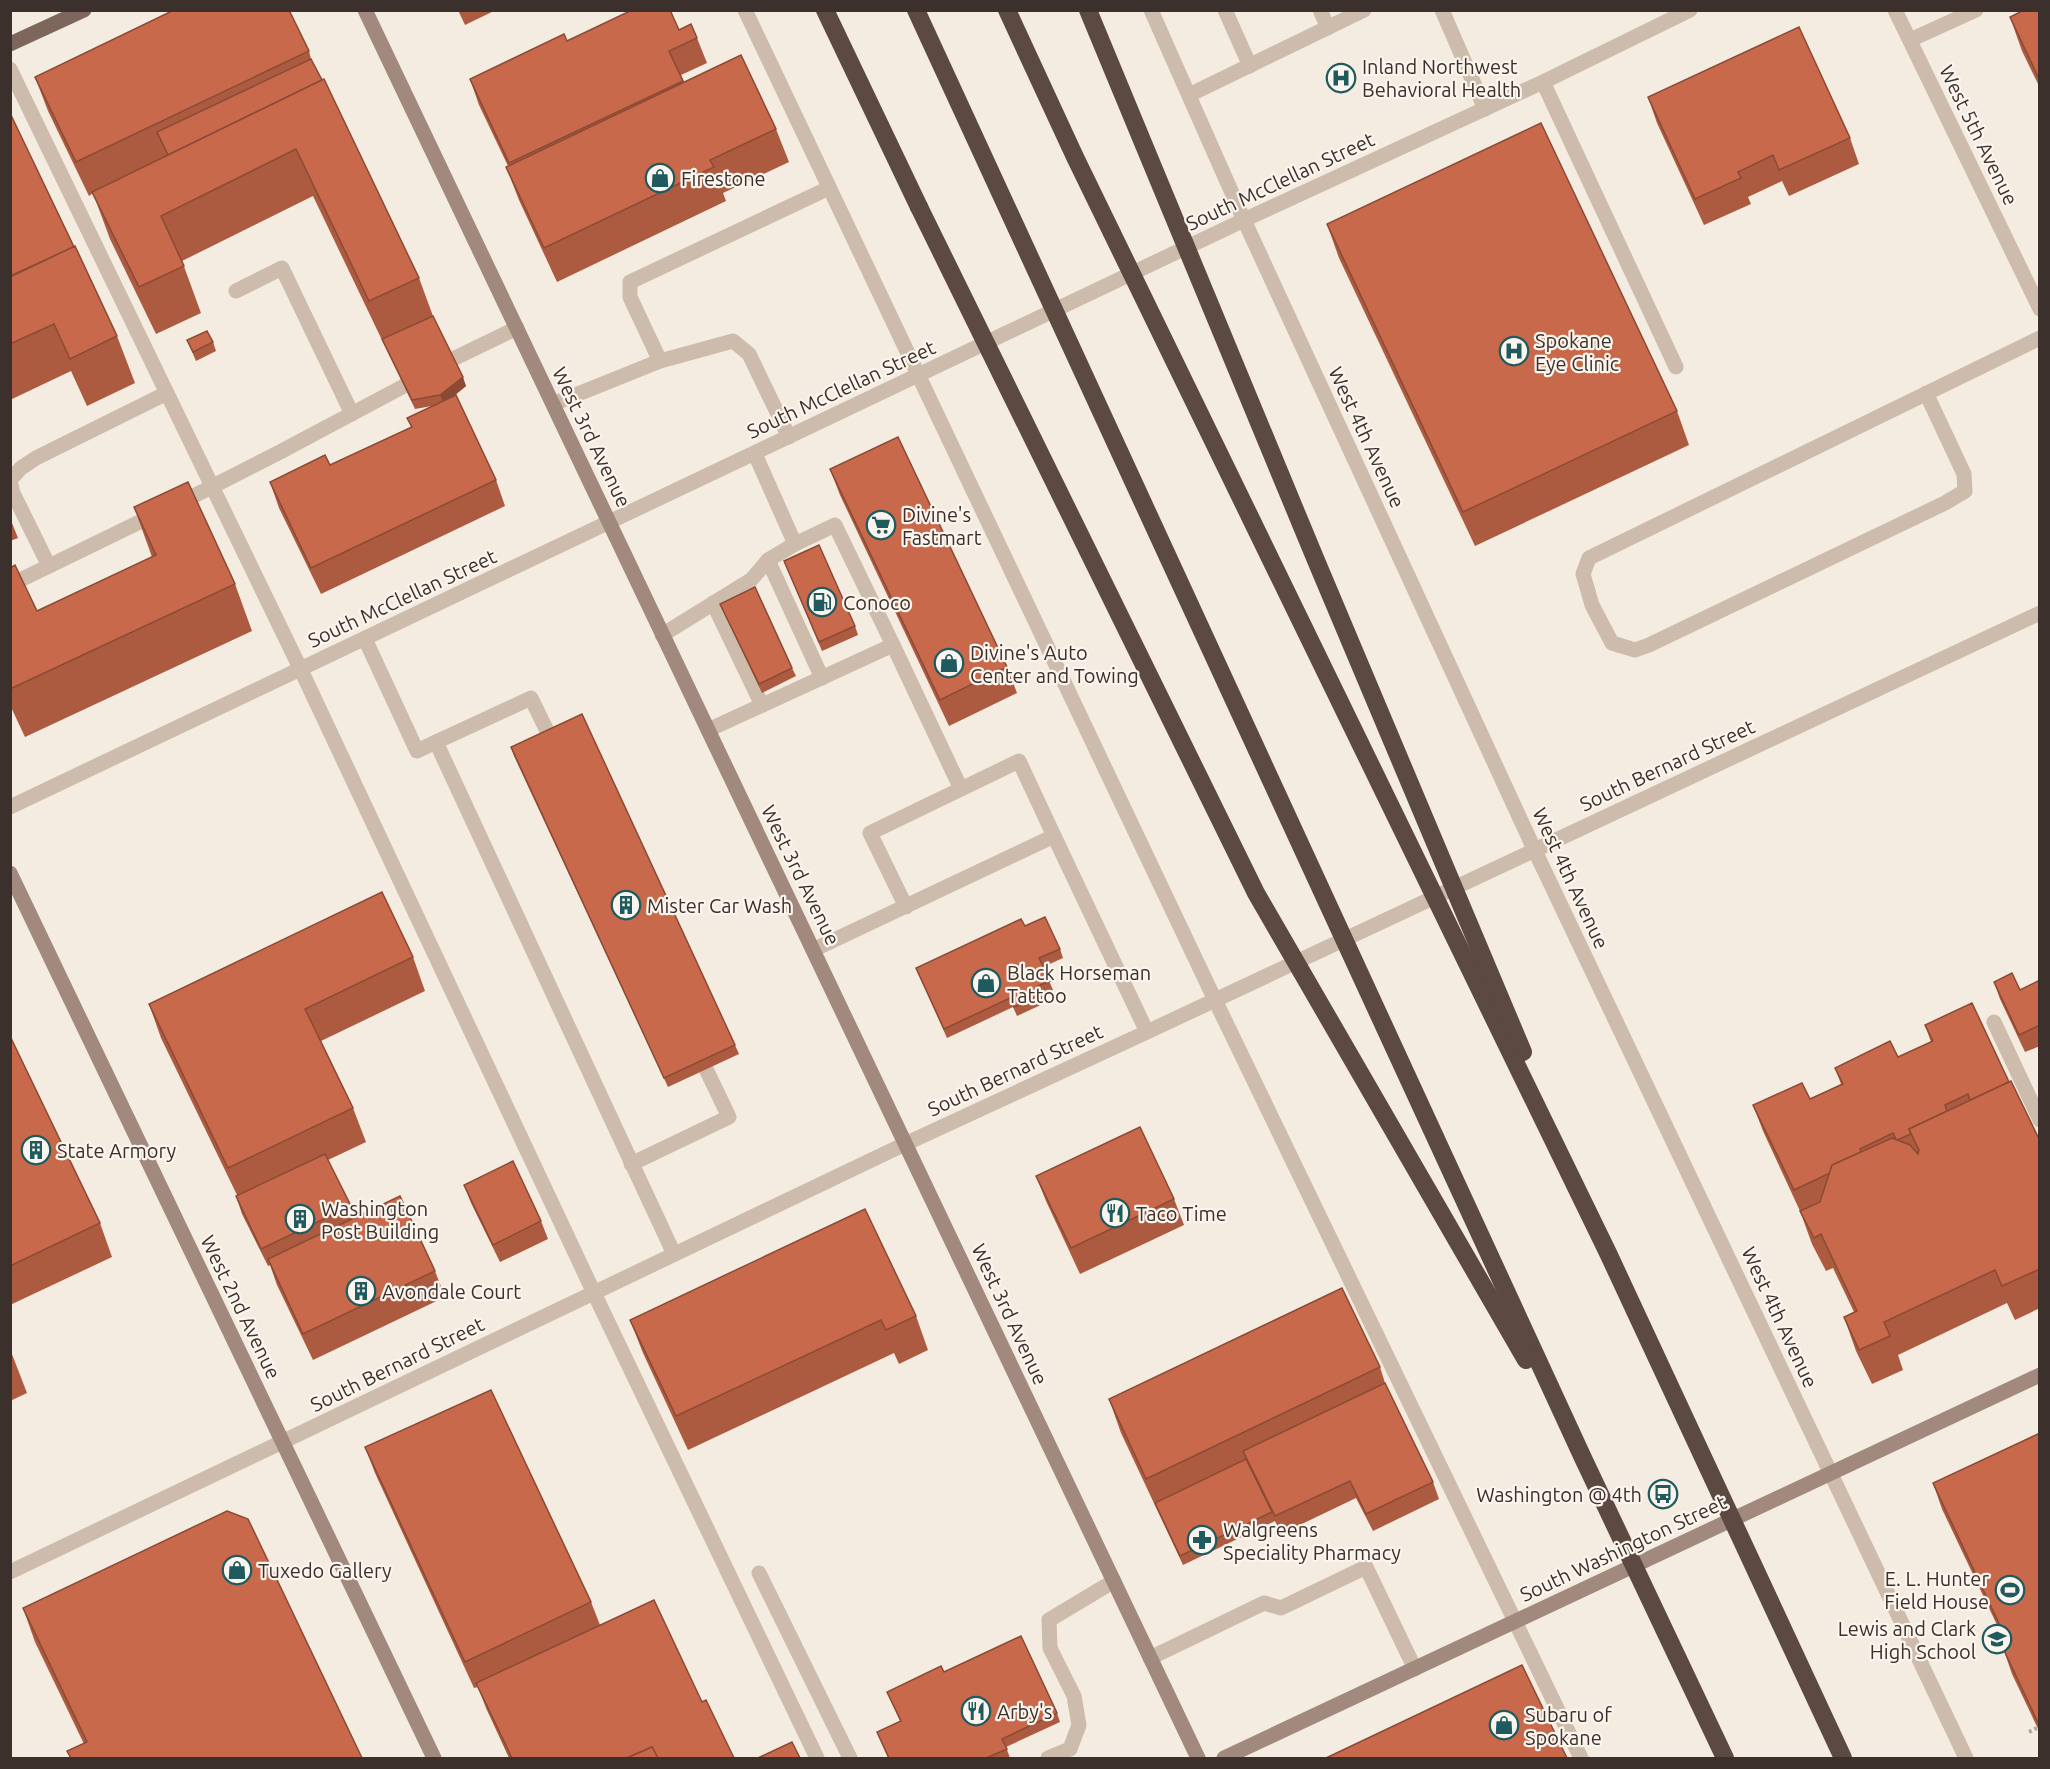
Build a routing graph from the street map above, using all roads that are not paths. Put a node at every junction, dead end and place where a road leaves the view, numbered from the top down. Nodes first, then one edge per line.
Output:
1 (84, 10) edge
2 (365, 10) edge
3 (745, 10) edge
4 (825, 10) edge
5 (916, 10) edge
6 (1007, 10) edge
7 (1088, 10) edge
8 (1151, 10) edge
9 (1225, 10) edge
10 (1320, 10) edge
11 (1364, 10) edge
12 (1442, 10) edge
13 (1690, 10) edge
14 (1895, 10) edge
15 (1976, 10) edge
16 (1328, 28) junction
17 (1910, 40) junction
18 (10, 44) edge
19 (1250, 66) junction
20 (10, 69) edge
21 (1543, 82) junction
22 (1189, 95) junction
23 (1485, 109) junction
24 (829, 188) junction
25 (1244, 220) junction
26 (236, 291) dead end
27 (2040, 309) edge
28 (517, 328) junction
29 (2040, 338) edge
30 (453, 359) edge
31 (660, 361) junction
32 (1676, 367) dead end
33 (918, 376) junction
34 (404, 386) edge
35 (167, 393) junction
36 (1926, 393) junction
37 (553, 404) junction
38 (352, 414) junction
39 (789, 437) junction
40 (755, 454) junction
41 (10, 480) edge
42 (212, 487) junction
43 (610, 523) junction
44 (795, 544) junction
45 (768, 560) junction
46 (49, 566) junction
47 (10, 585) edge
48 (713, 603) junction
49 (2040, 613) edge
50 (662, 635) junction
51 (365, 639) junction
52 (893, 645) junction
53 (301, 670) junction
54 (822, 678) junction
55 (762, 705) junction
56 (708, 730) junction
57 (551, 739) edge
58 (436, 742) junction
59 (961, 789) junction
60 (10, 807) edge
61 (1054, 836) junction
62 (1535, 851) junction
63 (10, 873) edge
64 (906, 907) junction
65 (813, 950) junction
66 (1215, 1000) junction
67 (1994, 1022) dead end
68 (1148, 1032) junction
69 (706, 1069) edge
70 (2040, 1120) edge
71 (905, 1143) junction
72 (632, 1164) junction
73 (1608, 1253) junction
74 (674, 1254) junction
75 (594, 1293) junction
76 (2040, 1375) edge
77 (283, 1442) junction
78 (1583, 1458) junction
79 (1831, 1473) junction
80 (10, 1572) edge
81 (759, 1573) dead end
82 (1114, 1581) junction
83 (1515, 1623) junction
84 (1150, 1658) junction
85 (1414, 1669) junction
86 (434, 1758) edge
87 (817, 1758) edge
88 (850, 1758) edge
89 (1048, 1758) edge
90 (1198, 1758) edge
91 (1224, 1758) edge
92 (1581, 1758) edge
93 (1725, 1758) edge
94 (1843, 1758) edge
95 (1966, 1758) edge

1 - 18 main road
2 - 28 main road, West 3rd Avenue
3 - 24 street
4 - 78 highway, bridge
5 - 78 highway, bridge
6 - 73 highway, bridge
7 - 73 highway, bridge
8 - 22 street, West 4th Avenue
9 - 19 street
10 - 16 street
11 - 16 street
12 - 23 street
13 - 21 street, South McClellan Street
14 - 17 street, West 5th Avenue
15 - 17 street
16 - 19 street
17 - 27 street, West 5th Avenue
19 - 22 street
20 - 35 street
21 - 23 street, South McClellan Street
21 - 32 street
22 - 25 street, West 4th Avenue
23 - 25 street, South McClellan Street
24 - 31 street
24 - 33 street
25 - 33 street, South McClellan Street
25 - 62 street, West 4th Avenue
26 - 38 street
28 - 30 street
28 - 37 main road, West 3rd Avenue
29 - 36 street
31 - 37 street
31 - 39 street
33 - 39 street, South McClellan Street
33 - 66 street
34 - 38 street
35 - 41 street
35 - 42 street
36 - 36 street
37 - 43 main road, West 3rd Avenue
38 - 42 street
39 - 40 street, South McClellan Street
40 - 43 street, South McClellan Street
40 - 44 street
41 - 46 street
42 - 46 street
42 - 53 street
43 - 50 main road, West 3rd Avenue
43 - 51 street, South McClellan Street
44 - 45 street
44 - 52 street
45 - 48 street
45 - 54 street
46 - 47 street
48 - 50 street
48 - 55 street
49 - 62 street, South Bernard Street
50 - 56 main road, West 3rd Avenue
51 - 53 street, South McClellan Street
51 - 58 street
52 - 54 street
52 - 59 street
53 - 60 street, South McClellan Street
53 - 75 street
54 - 55 street
55 - 56 street
56 - 65 main road, West 3rd Avenue
57 - 58 street
58 - 72 street
59 - 61 street
59 - 64 street
61 - 64 street
61 - 68 street
62 - 66 street, South Bernard Street
62 - 79 street, West 4th Avenue
63 - 77 main road, West 2nd Avenue
64 - 65 street
65 - 71 main road, West 3rd Avenue
66 - 68 street, South Bernard Street
66 - 83 street
67 - 70 street
68 - 71 street, South Bernard Street
69 - 72 street
71 - 74 street, South Bernard Street
71 - 82 main road, West 3rd Avenue
72 - 74 street
73 - 94 highway, bridge
74 - 75 street, South Bernard Street
75 - 77 street, South Bernard Street
75 - 87 street
76 - 79 main road, South Washington Street
77 - 80 street, South Bernard Street
77 - 86 main road, West 2nd Avenue
78 - 93 highway, bridge
79 - 83 main road, South Washington Street
79 - 95 street, West 4th Avenue
81 - 88 street
82 - 84 main road, West 3rd Avenue
82 - 89 street
83 - 85 main road, South Washington Street
83 - 92 street
84 - 85 street
84 - 90 main road, West 3rd Avenue
85 - 91 main road, South Washington Street

